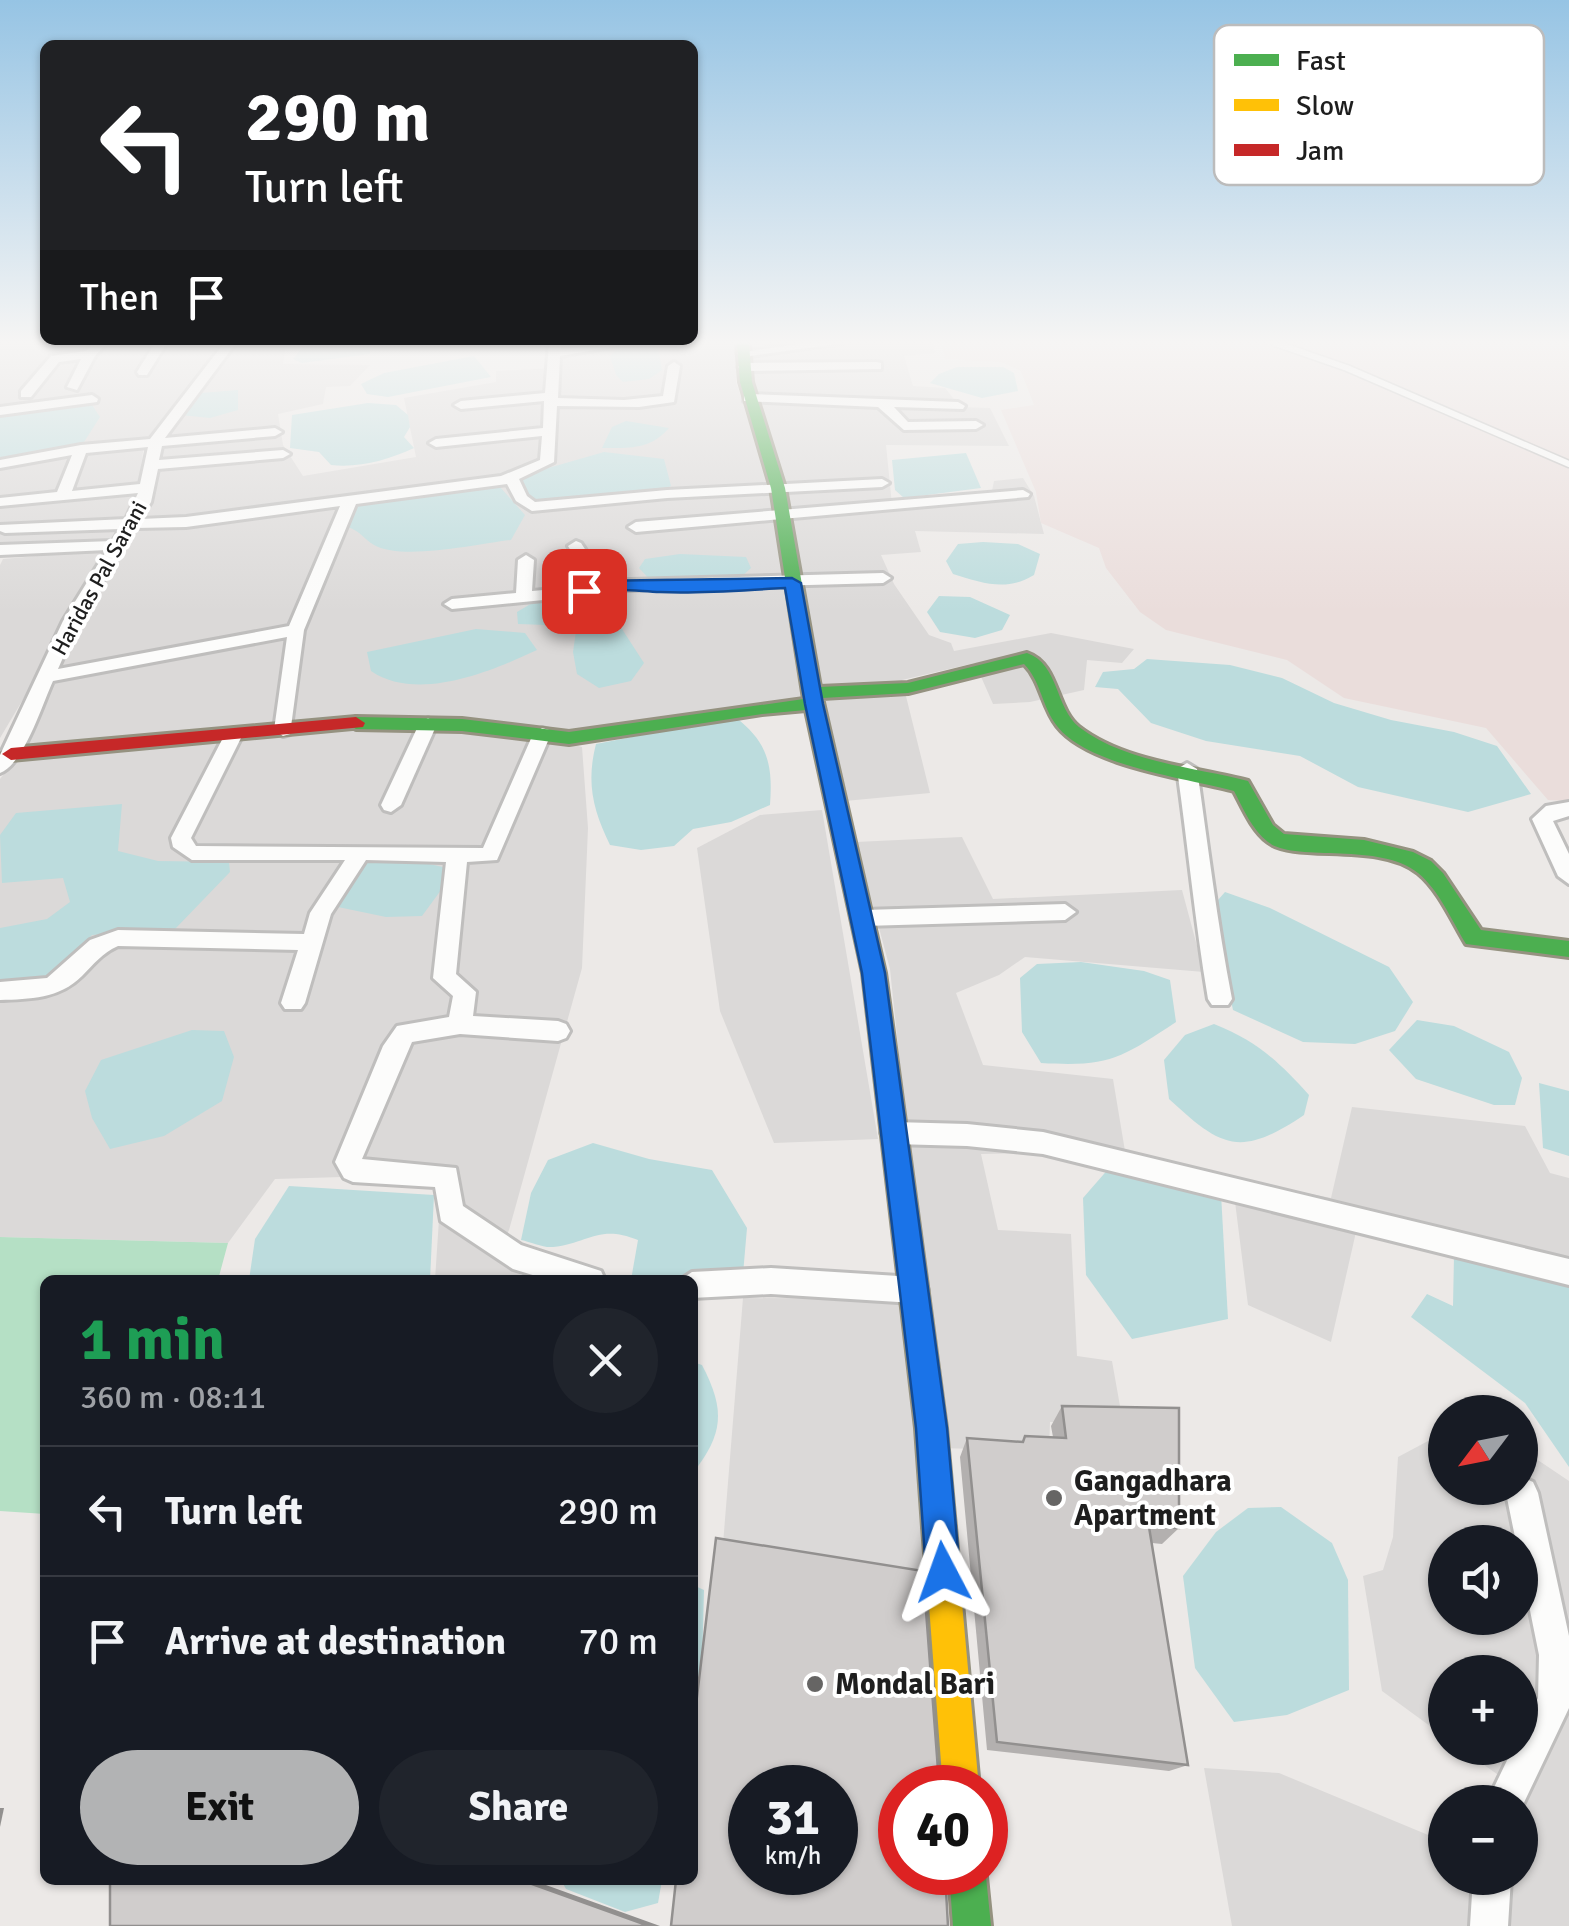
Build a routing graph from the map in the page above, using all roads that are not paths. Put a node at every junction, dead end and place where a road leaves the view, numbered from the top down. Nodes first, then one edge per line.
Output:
1 (161, 433) edge
2 (262, 433) edge
3 (531, 433) edge
4 (549, 433) edge
5 (761, 433) edge
6 (1497, 433) edge
7 (156, 440) junction
8 (436, 443) dead end
9 (81, 449) junction
10 (282, 454) dead end
11 (0, 464) edge
12 (1569, 464) edge
13 (150, 466) junction
14 (511, 477) junction
15 (882, 483) dead end
16 (146, 488) junction
17 (778, 488) junction
18 (1024, 494) dead end
19 (63, 495) junction
20 (350, 500) junction
21 (0, 502) edge
22 (783, 515) junction
23 (131, 522) junction
24 (636, 527) dead end
25 (5, 528) dead end
26 (118, 545) junction
27 (576, 546) dead end
28 (0, 550) edge
29 (526, 560) dead end
30 (883, 578) dead end
31 (792, 583) junction
32 (589, 586) junction
33 (524, 598) junction
34 (452, 604) dead end
35 (296, 630) junction
36 (46, 677) junction
37 (813, 698) junction
38 (428, 724) junction
39 (282, 730) junction
40 (234, 734) junction
41 (542, 734) junction
42 (5, 761) edge
43 (1187, 769) junction
44 (390, 805) dead end
45 (1569, 808) edge
46 (360, 853) junction
47 (457, 856) junction
48 (1569, 876) edge
49 (1066, 912) dead end
50 (864, 918) junction
51 (311, 942) junction
52 (1569, 949) edge
53 (0, 991) edge
54 (1220, 1000) dead end
55 (293, 1003) dead end
56 (460, 1025) junction
57 (558, 1031) dead end
58 (894, 1133) junction
59 (509, 1268) edge
60 (1569, 1272) edge
61 (557, 1275) edge
62 (698, 1285) edge
63 (914, 1290) junction
64 (1525, 1505) edge
65 (959, 1765) edge
66 (1514, 1785) edge
67 (970, 1895) edge
68 (1491, 1895) edge
69 (972, 1926) edge
70 (1490, 1926) edge

1 - 7 street, Haridas Pal Sarani
2 - 7 street
3 - 8 street
4 - 14 street
5 - 17 street
6 - 12 lane
7 - 9 street
7 - 13 street, Haridas Pal Sarani
9 - 11 street
9 - 19 street
10 - 13 street
13 - 16 street, Haridas Pal Sarani
14 - 17 street
14 - 20 street
15 - 17 street
16 - 19 street
16 - 23 street, Haridas Pal Sarani
17 - 22 street
18 - 22 street
19 - 21 street
20 - 23 street
20 - 35 street
22 - 24 street
22 - 31 street
23 - 25 street
23 - 26 street, Haridas Pal Sarani
26 - 28 street
26 - 36 street, Haridas Pal Sarani
27 - 32 street
29 - 33 street
30 - 31 street
31 - 32 street
31 - 37 street
32 - 33 street
33 - 34 street
35 - 36 street
35 - 39 street
36 - 42 street, Haridas Pal Sarani
37 - 41 street
37 - 43 street
37 - 50 street
38 - 39 street
38 - 41 street
38 - 44 street
39 - 40 street
40 - 42 street
40 - 46 street
41 - 47 street
43 - 52 street
43 - 54 street
45 - 48 street
46 - 47 street
46 - 51 street
47 - 56 street
49 - 50 street
50 - 58 street
51 - 53 street
51 - 55 street
56 - 57 street
56 - 59 street
58 - 60 street
58 - 63 street
59 - 61 street
62 - 63 street
63 - 65 street
64 - 66 street
67 - 69 street
68 - 70 street

